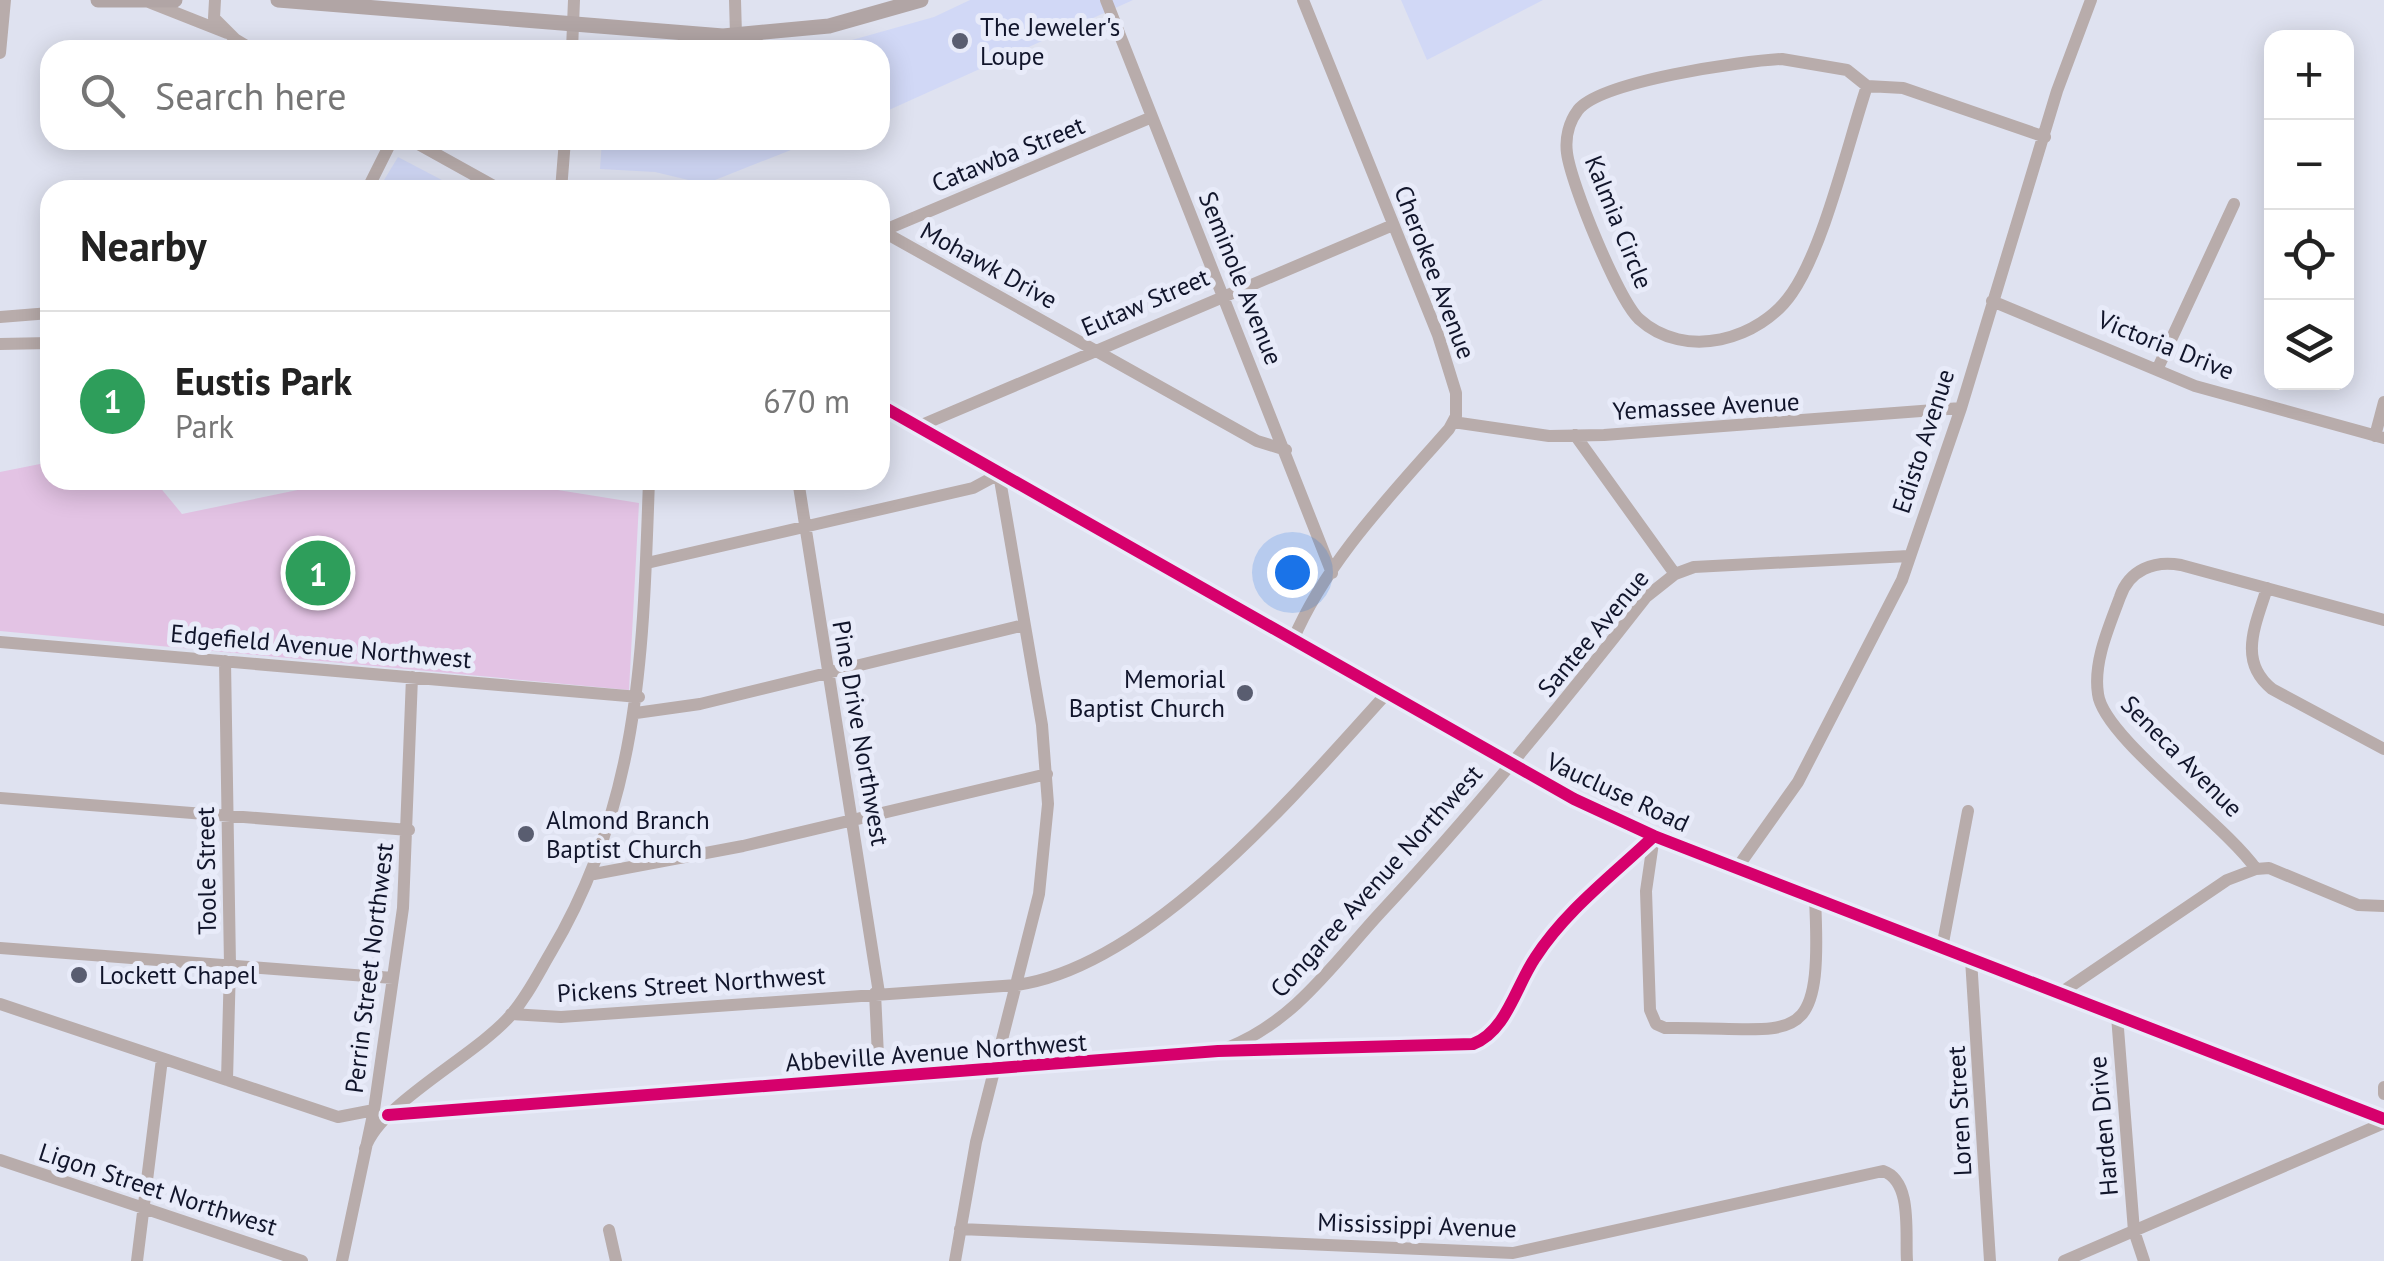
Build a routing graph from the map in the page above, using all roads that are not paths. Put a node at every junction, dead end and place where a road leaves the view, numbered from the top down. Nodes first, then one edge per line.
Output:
1 (6, 0) edge
2 (98, 0) edge
3 (175, 0) edge
4 (214, 0) edge
5 (278, 0) edge
6 (574, 0) edge
7 (736, 0) edge
8 (1106, 0) edge
9 (1303, 0) edge
10 (2091, 0) edge
11 (913, 1) edge
12 (148, 2) edge
13 (398, 4) edge
14 (574, 22) junction
15 (228, 33) junction
16 (736, 35) junction
17 (238, 40) edge
18 (573, 40) edge
19 (0, 52) edge
20 (1867, 86) junction
21 (1152, 117) junction
22 (2044, 136) junction
23 (387, 150) edge
24 (429, 150) edge
25 (564, 150) edge
26 (373, 180) edge
27 (482, 180) edge
28 (562, 180) edge
29 (2234, 204) dead end
30 (1393, 224) junction
31 (890, 227) edge
32 (890, 236) edge
33 (1223, 294) junction
34 (1992, 302) junction
35 (40, 314) edge
36 (0, 317) edge
37 (40, 343) edge
38 (0, 344) edge
39 (1092, 349) junction
40 (2157, 370) junction
41 (2384, 402) edge
42 (1961, 408) junction
43 (890, 411) edge
44 (1453, 422) junction
45 (918, 427) junction
46 (1576, 435) junction
47 (2380, 437) edge
48 (1286, 450) junction
49 (999, 474) junction
50 (649, 490) edge
51 (800, 490) edge
52 (808, 528) junction
53 (1909, 556) junction
54 (647, 563) junction
55 (1332, 573) junction
56 (1675, 574) junction
57 (2267, 588) junction
58 (2384, 620) edge
59 (1024, 624) junction
60 (1293, 640) junction
61 (0, 642) edge
62 (225, 660) junction
63 (828, 673) junction
64 (412, 678) junction
65 (1388, 692) junction
66 (639, 697) junction
67 (636, 713) junction
68 (2384, 749) edge
69 (1512, 765) junction
70 (1047, 774) junction
71 (0, 798) edge
72 (1968, 811) dead end
73 (226, 814) junction
74 (854, 820) junction
75 (409, 830) junction
76 (1654, 836) junction
77 (1737, 868) junction
78 (2256, 869) junction
79 (594, 874) junction
80 (1815, 899) junction
81 (2384, 906) edge
82 (0, 948) edge
83 (1942, 948) junction
84 (1971, 959) junction
85 (230, 965) junction
86 (394, 978) junction
87 (1016, 985) junction
88 (877, 993) junction
89 (2059, 994) junction
90 (0, 1004) edge
91 (511, 1014) junction
92 (2117, 1016) junction
93 (1218, 1051) junction
94 (162, 1059) junction
95 (995, 1066) junction
96 (879, 1077) junction
97 (227, 1080) junction
98 (374, 1110) junction
99 (388, 1115) junction
100 (2384, 1121) edge
101 (365, 1149) junction
102 (0, 1160) edge
103 (143, 1208) junction
104 (960, 1229) junction
105 (609, 1230) dead end
106 (2134, 1231) junction
107 (1513, 1257) edge
108 (138, 1261) edge
109 (302, 1261) edge
110 (342, 1261) edge
111 (616, 1261) edge
112 (954, 1261) edge
113 (1907, 1261) edge
114 (1990, 1261) edge
115 (2064, 1261) edge
116 (2144, 1261) edge

1 - 19 street
2 - 12 main road
3 - 12 main road
4 - 15 street
5 - 13 main road
6 - 14 street
7 - 16 street
8 - 21 street, Seminole Avenue
9 - 30 street, Cherokee Avenue
10 - 22 street, Edisto Avenue
11 - 16 main road
12 - 15 street
13 - 14 main road
14 - 16 main road
14 - 18 street
15 - 17 street
20 - 20 street, Kalmia Circle
20 - 22 street, Kalmia Circle
21 - 31 street, Catawba Street
21 - 33 street, Seminole Avenue
22 - 34 street, Edisto Avenue
23 - 26 street
24 - 27 street
25 - 28 street
29 - 40 street
30 - 33 street, Eutaw Street
30 - 44 street, Cherokee Avenue
32 - 39 street, Mohawk Drive
33 - 39 street, Eutaw Street
33 - 48 street, Seminole Avenue
34 - 40 street, Victoria Drive
34 - 42 street, Edisto Avenue
35 - 36 street
37 - 38 street
39 - 45 street, Eutaw Street
39 - 48 street, Mohawk Drive
40 - 47 street, Victoria Drive
41 - 47 street
42 - 46 street, Yemassee Avenue
42 - 53 street, Edisto Avenue
43 - 45 street, Vaucluse Road
44 - 46 street, Yemassee Avenue
44 - 55 street
45 - 49 street, Vaucluse Road
46 - 56 street
48 - 55 street, Seminole Avenue
49 - 52 street
49 - 59 street
49 - 60 street, Vaucluse Road
50 - 54 street
51 - 52 street, Pine Drive Northwest
52 - 54 street
52 - 63 street, Pine Drive Northwest
53 - 56 street, Santee Avenue
53 - 77 street, Edisto Avenue
54 - 66 street
55 - 60 street
56 - 69 street, Santee Avenue
57 - 58 street, Seneca Avenue
57 - 68 street
57 - 78 street, Seneca Avenue
59 - 63 street
59 - 70 street
60 - 65 street, Vaucluse Road
61 - 62 street, Edgefield Avenue Northwest
62 - 64 street, Edgefield Avenue Northwest
62 - 73 street, Toole Street
63 - 67 street
63 - 74 street, Pine Drive Northwest
64 - 66 street, Edgefield Avenue Northwest
64 - 75 street, Perrin Street Northwest
65 - 69 street, Vaucluse Road
65 - 87 street, Pickens Street Northwest
66 - 67 street
67 - 79 street
69 - 76 street, Vaucluse Road
69 - 93 street, Congaree Avenue Northwest
70 - 74 street
70 - 87 street
71 - 73 street
72 - 83 street
73 - 75 street
73 - 85 street, Toole Street
74 - 79 street
74 - 88 street, Pine Drive Northwest
75 - 86 street, Perrin Street Northwest
76 - 77 street, Vaucluse Road
76 - 80 street
76 - 93 street, Abbeville Avenue Northwest
77 - 80 street, Vaucluse Road
78 - 81 street
78 - 89 street
79 - 91 street
80 - 83 street, Vaucluse Road
82 - 85 street
83 - 84 street, Vaucluse Road
84 - 89 street, Vaucluse Road
84 - 114 street, Loren Street
85 - 86 street
85 - 97 street, Toole Street
86 - 98 street, Perrin Street Northwest
87 - 88 street, Pickens Street Northwest
87 - 95 street
88 - 91 street, Pickens Street Northwest
88 - 96 street, Pine Drive Northwest
89 - 92 street, Vaucluse Road
90 - 94 street
91 - 99 street
92 - 100 street, Vaucluse Road
92 - 106 street, Harden Drive
93 - 95 street, Abbeville Avenue Northwest
94 - 97 street
94 - 103 street
95 - 96 street, Abbeville Avenue Northwest
95 - 104 street
96 - 99 street, Abbeville Avenue Northwest
97 - 98 street
98 - 101 street, Perrin Street Northwest
99 - 101 street
100 - 106 street
101 - 110 street, Perrin Street Northwest
102 - 103 street, Ligon Street Northwest
103 - 108 street
103 - 109 street, Ligon Street Northwest
104 - 107 street, Mississippi Avenue
104 - 112 street
105 - 111 street
106 - 115 street
106 - 116 street, Harden Drive
107 - 113 street, Mississippi Avenue

